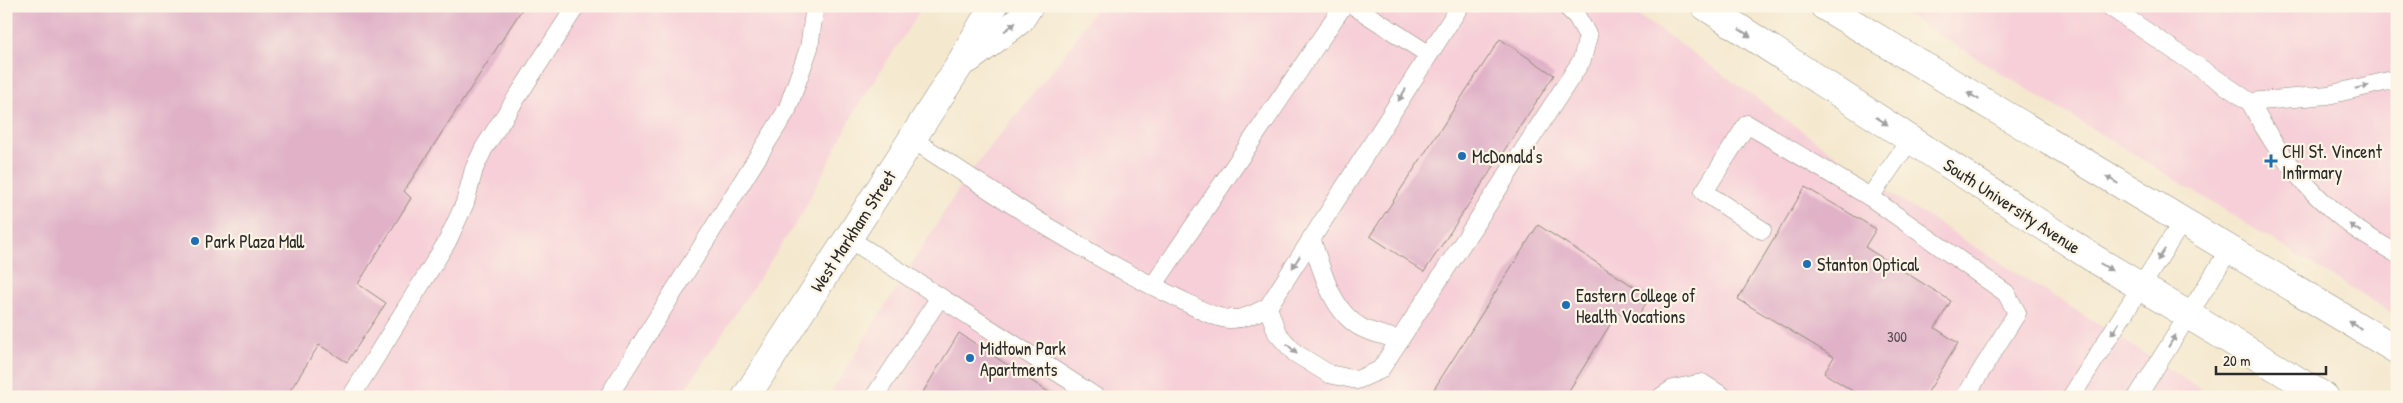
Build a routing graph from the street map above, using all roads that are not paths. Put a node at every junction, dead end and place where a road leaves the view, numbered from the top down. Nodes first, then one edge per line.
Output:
1 (576, 6) edge
2 (815, 6) edge
3 (993, 6) edge
4 (1029, 6) edge
5 (1344, 6) edge
6 (1354, 6) edge
7 (1460, 6) edge
8 (1566, 6) edge
9 (1705, 6) edge
10 (1824, 6) edge
11 (2109, 6) edge
12 (1428, 54) junction
13 (959, 66) junction
14 (2397, 79) edge
15 (2250, 102) junction
16 (912, 139) junction
17 (1910, 140) junction
18 (1870, 198) junction
19 (2182, 222) junction
20 (1762, 230) dead end
21 (848, 238) junction
22 (1312, 238) junction
23 (2229, 250) junction
24 (2397, 254) edge
25 (1153, 286) junction
26 (2140, 287) junction
27 (940, 297) junction
28 (1268, 307) junction
29 (2188, 315) junction
30 (1400, 340) junction
31 (2397, 350) edge
32 (350, 397) edge
33 (608, 397) edge
34 (746, 397) edge
35 (874, 397) edge
36 (1096, 397) edge
37 (1661, 397) edge
38 (1724, 397) edge
39 (1965, 397) edge
40 (2072, 397) edge
41 (2137, 397) edge
42 (2324, 397) edge

1 - 32 lane
2 - 33 lane
3 - 13 main road, West Markham Street
13 -> 4 main road, West Markham Street
5 - 25 lane
6 - 12 lane
7 - 12 lane
8 - 30 lane
9 -> 17 main road, South University Avenue
19 -> 10 main road
11 - 15 lane
12 -> 22 lane
13 - 16 main road, West Markham Street
15 -> 14 lane
24 -> 15 lane
16 - 21 main road, West Markham Street
16 - 25 lane
17 - 18 lane
17 -> 26 main road, South University Avenue
18 - 20 lane
18 - 39 lane
19 - 23 main road
19 -> 26 lane
21 - 27 lane
21 - 34 main road, West Markham Street
22 -> 28 lane
22 - 30 lane
23 - 29 lane
31 -> 23 main road
25 - 28 lane
26 - 29 main road, South University Avenue
26 -> 40 lane
27 - 35 lane
27 - 36 lane
28 -> 30 lane
41 -> 29 lane
29 - 42 main road, South University Avenue
37 - 38 lane

